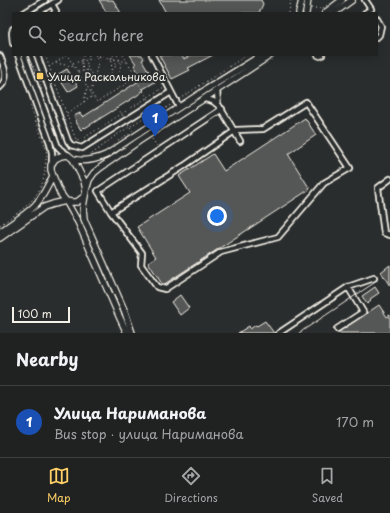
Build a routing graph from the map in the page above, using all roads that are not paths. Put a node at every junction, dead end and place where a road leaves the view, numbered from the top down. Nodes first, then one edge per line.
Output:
1 (45, 0) edge
2 (58, 0) edge
3 (302, 0) edge
4 (342, 0) edge
5 (352, 0) edge
6 (365, 0) edge
7 (52, 4) junction
8 (372, 11) edge
9 (26, 12) edge
10 (39, 12) edge
11 (56, 12) edge
12 (299, 12) edge
13 (326, 12) edge
14 (335, 12) edge
15 (378, 21) edge
16 (378, 36) edge
17 (0, 56) edge
18 (18, 56) edge
19 (24, 56) edge
20 (36, 56) edge
21 (152, 56) edge
22 (260, 56) edge
23 (269, 56) edge
24 (0, 87) edge
25 (217, 90) junction
26 (171, 92) junction
27 (205, 98) junction
28 (218, 104) junction
29 (179, 107) junction
30 (222, 109) junction
31 (236, 130) junction
32 (240, 141) dead end
33 (70, 157) junction
34 (51, 164) junction
35 (53, 176) junction
36 (390, 179) edge
37 (86, 193) junction
38 (66, 201) junction
39 (111, 212) junction
40 (0, 232) edge
41 (390, 235) edge
42 (0, 238) edge
43 (374, 278) dead end
44 (348, 287) junction
45 (337, 329) dead end
46 (128, 333) edge
47 (132, 333) edge
48 (279, 333) edge

1 - 9 street
2 - 7 street
3 - 12 main road
4 - 13 main road
5 - 14 main road
6 - 8 street
7 - 10 street
7 - 11 street
15 - 16 street
17 - 24 street
18 - 34 street
19 - 33 street
20 - 26 street
21 - 26 street
22 - 29 main road
23 - 25 main road
25 - 27 main road
25 - 28 street
26 - 29 street
27 - 28 street
27 - 37 main road
28 - 30 street
28 - 32 street
29 - 33 main road
30 - 31 street
30 - 39 street
31 - 39 street
31 - 39 street
33 - 34 main road
33 - 37 main road
34 - 35 main road
35 - 38 main road
35 - 40 main road
36 - 41 street
37 - 38 main road
37 - 47 main road
38 - 42 main road
38 - 46 main road
43 - 44 street
44 - 45 street
44 - 48 street

